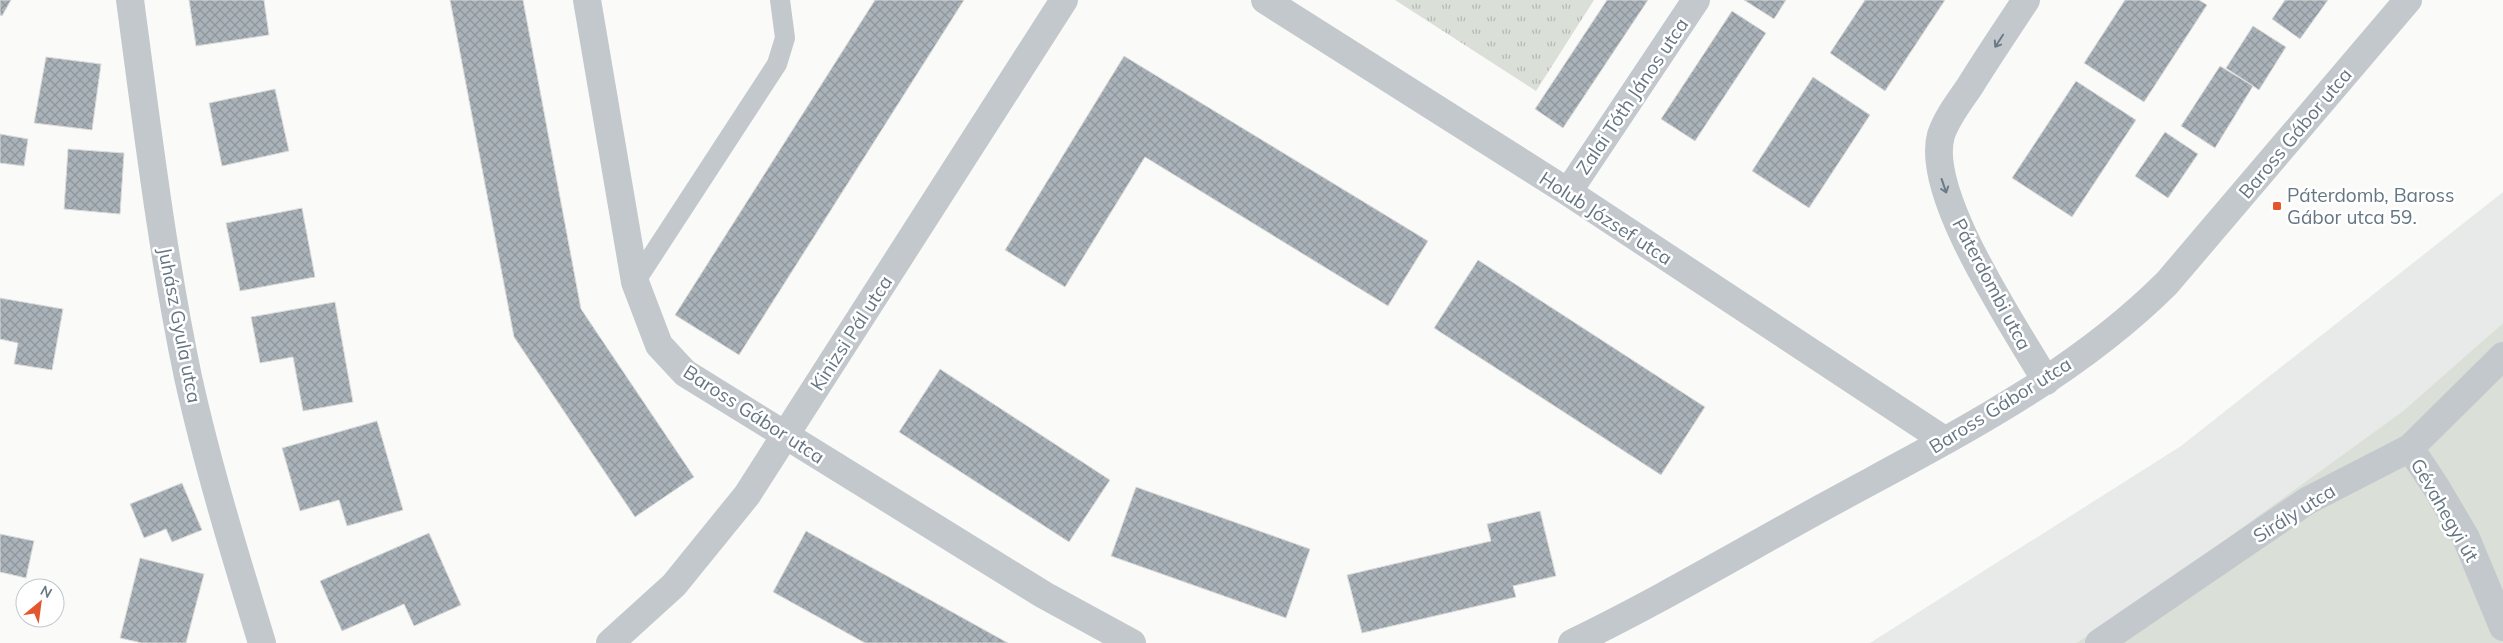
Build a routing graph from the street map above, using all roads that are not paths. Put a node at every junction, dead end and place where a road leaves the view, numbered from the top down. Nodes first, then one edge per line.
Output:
1 (130, 0) edge
2 (587, 0) edge
3 (780, 0) edge
4 (1064, 0) edge
5 (1265, 0) edge
6 (1696, 0) edge
7 (2026, 0) edge
8 (2408, 0) edge
9 (1568, 192) junction
10 (635, 282) junction
11 (2503, 356) edge
12 (2046, 381) junction
13 (786, 436) junction
14 (1944, 440) junction
15 (2410, 448) junction
16 (2503, 626) edge
17 (262, 643) edge
18 (610, 643) edge
19 (1132, 643) edge
20 (1572, 643) edge
21 (2099, 643) edge

1 - 17 street, Juhász Gyula utca
2 - 10 street, Baross Gábor utca
3 - 10 lane
4 - 13 street, Kinizsi Pál utca
5 - 9 street, Holub József utca
6 - 9 street, Zalai Tóth János utca
7 -> 12 street, Páterdombi utca
8 - 12 street, Baross Gábor utca
9 - 14 street, Holub József utca
10 - 13 street, Baross Gábor utca
11 - 15 street, Sirály utca
12 - 14 street, Baross Gábor utca
13 - 18 street, Kinizsi Pál utca
13 - 19 street, Baross Gábor utca
14 - 20 street, Baross Gábor utca
15 - 16 street, Gévahegyi út
15 - 21 street, Sirály utca

